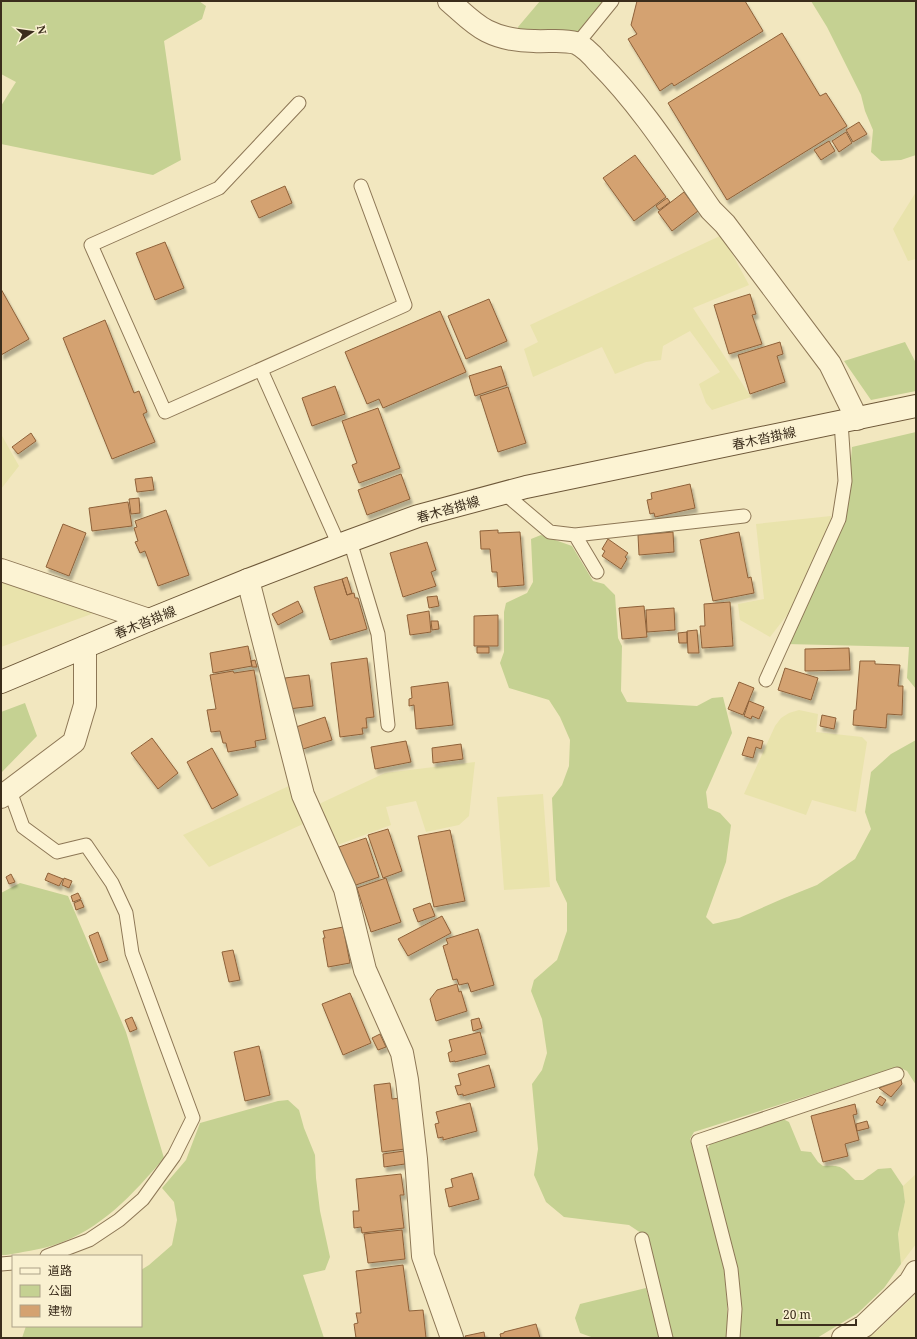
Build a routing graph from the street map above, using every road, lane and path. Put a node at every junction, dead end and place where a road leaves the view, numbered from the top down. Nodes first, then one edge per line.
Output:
1 (449, 1) edge
2 (612, 1) edge
3 (577, 44) junction
4 (299, 103) dead end
5 (361, 186) dead end
6 (261, 370) junction
7 (916, 406) edge
8 (849, 421) junction
9 (504, 493) junction
10 (744, 516) dead end
11 (575, 535) junction
12 (344, 543) junction
13 (1, 570) edge
14 (597, 572) dead end
15 (248, 580) junction
16 (149, 620) junction
17 (85, 647) junction
18 (766, 680) dead end
19 (1, 682) edge
20 (388, 725) dead end
21 (5, 794) edge
22 (897, 1074) dead end
23 (642, 1239) dead end
24 (50, 1255) edge
25 (12, 1263) edge
26 (1, 1264) edge
27 (916, 1272) edge
28 (452, 1338) edge
29 (666, 1338) edge
30 (733, 1338) edge
31 (843, 1338) edge

1 - 3 street
2 - 3 lane
3 - 8 street
4 - 6 lane
5 - 6 lane
6 - 12 lane
7 - 8 street, 春木沓掛線
8 - 9 street, 春木沓掛線
8 - 18 lane
9 - 11 lane
9 - 12 street, 春木沓掛線
10 - 11 lane
11 - 14 lane
12 - 15 street, 春木沓掛線
12 - 20 lane
13 - 16 street
15 - 16 street, 春木沓掛線
15 - 28 street
16 - 17 street, 春木沓掛線
17 - 19 street, 春木沓掛線
17 - 21 street
21 - 24 lane
22 - 30 lane
23 - 29 lane
25 - 26 lane
27 - 31 street

